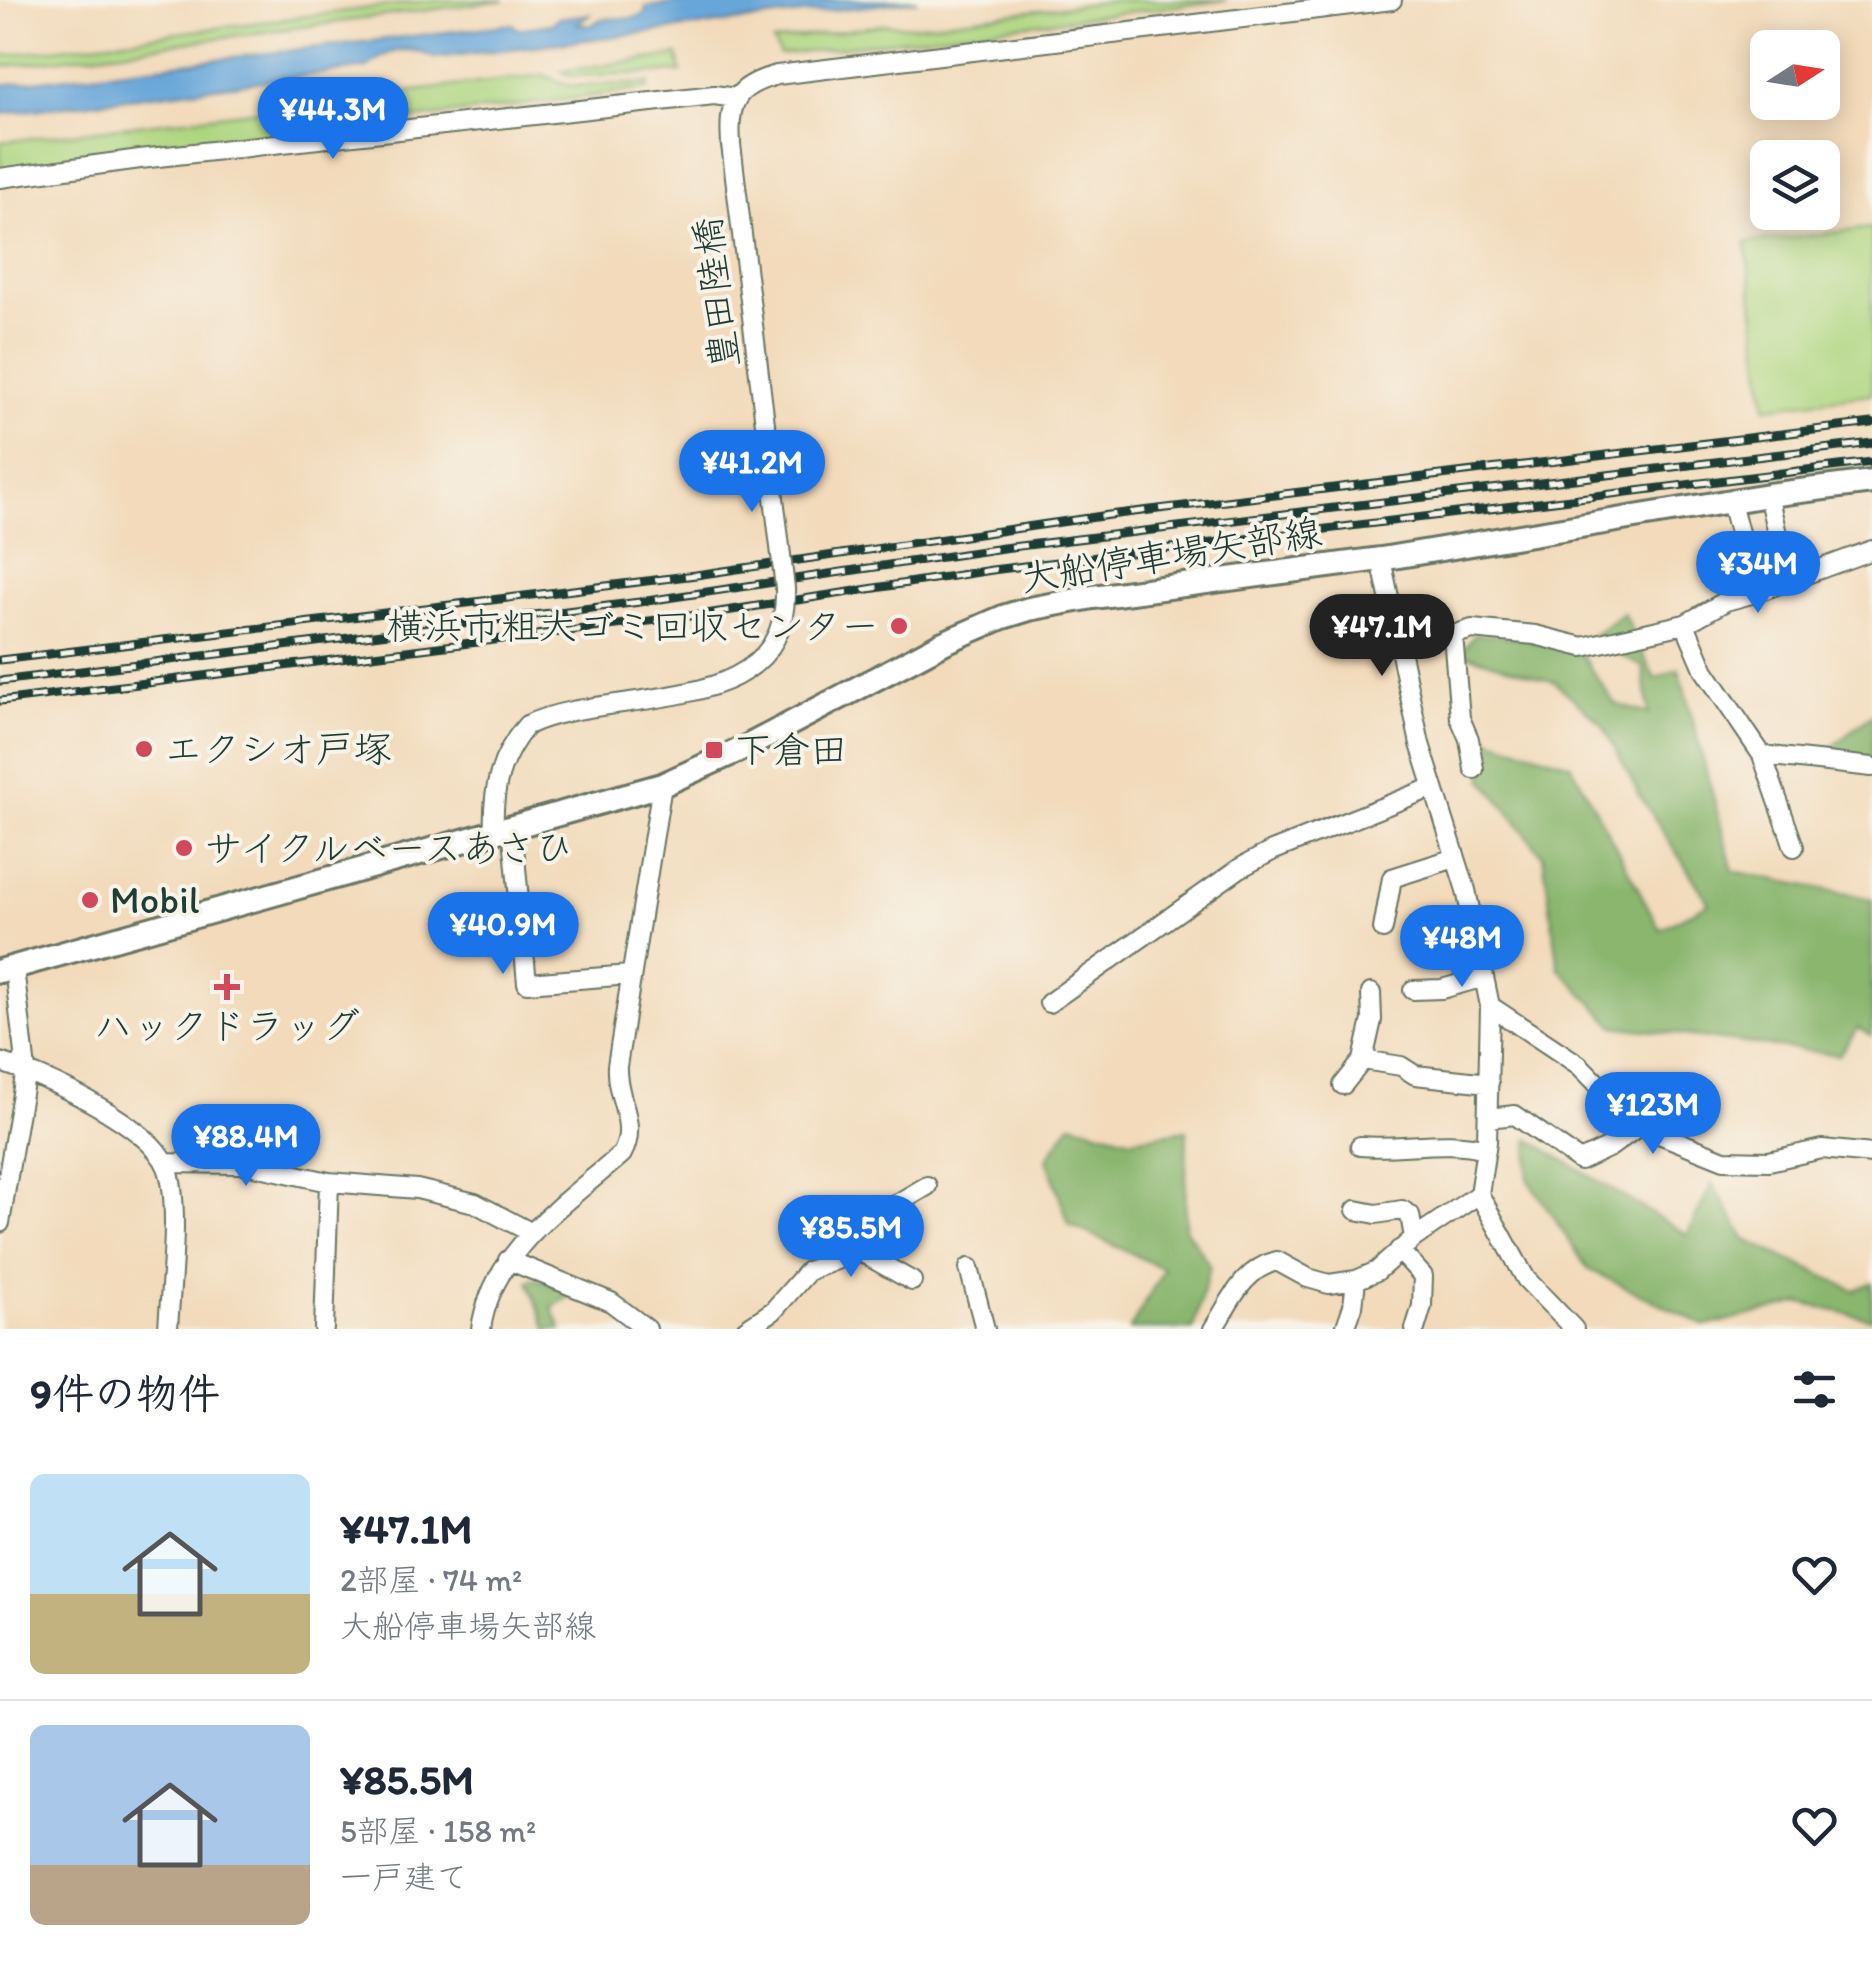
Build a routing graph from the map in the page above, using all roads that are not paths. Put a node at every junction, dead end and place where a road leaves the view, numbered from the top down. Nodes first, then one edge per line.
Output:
1 (1392, 0) edge
2 (736, 98) junction
3 (0, 178) edge
4 (1872, 482) edge
5 (1768, 495) junction
6 (1731, 502) junction
7 (1872, 550) edge
8 (1381, 559) junction
9 (1788, 581) junction
10 (1755, 592) junction
11 (1684, 624) junction
12 (1762, 755) junction
13 (1872, 767) edge
14 (1474, 769) dead end
15 (662, 784) junction
16 (1431, 788) junction
17 (503, 829) junction
18 (1794, 847) dead end
19 (1455, 858) junction
20 (1382, 929) dead end
21 (7, 970) edge
22 (630, 975) junction
23 (1484, 978) junction
24 (1414, 990) dead end
25 (1371, 994) dead end
26 (1049, 1003) dead end
27 (1490, 1006) junction
28 (1364, 1060) junction
29 (0, 1062) edge
30 (26, 1070) junction
31 (1489, 1083) junction
32 (1343, 1085) dead end
33 (1488, 1118) junction
34 (1639, 1126) junction
35 (1360, 1146) dead end
36 (1486, 1149) junction
37 (1872, 1154) edge
38 (165, 1163) junction
39 (329, 1182) junction
40 (927, 1186) dead end
41 (1479, 1194) junction
42 (1356, 1210) dead end
43 (0, 1223) edge
44 (532, 1233) junction
45 (1414, 1238) junction
46 (859, 1250) junction
47 (1398, 1250) junction
48 (508, 1260) junction
49 (969, 1268) dead end
50 (912, 1280) dead end
51 (1356, 1280) junction
52 (168, 1329) edge
53 (324, 1329) edge
54 (481, 1329) edge
55 (647, 1329) edge
56 (746, 1329) edge
57 (985, 1329) edge
58 (1213, 1329) edge
59 (1344, 1329) edge
60 (1415, 1329) edge
61 (1574, 1329) edge

1 - 2 street
2 - 3 street
2 - 17 street, 豊田陸橋, bridge
4 - 5 main road, 大船停車場矢部線
5 - 6 main road, 大船停車場矢部線
5 - 9 street
6 - 8 main road, 大船停車場矢部線
6 - 10 street
7 - 9 street
8 - 15 main road, 大船停車場矢部線
8 - 16 street
9 - 10 street
10 - 11 street
11 - 12 street
11 - 14 street
12 - 13 street
12 - 18 street
15 - 17 main road, 大船停車場矢部線
15 - 22 street
16 - 19 street
16 - 26 street
17 - 21 main road, 大船停車場矢部線
17 - 22 street
19 - 20 street
19 - 23 street
21 - 30 street
22 - 44 street
23 - 24 street
23 - 27 street
25 - 28 street
27 - 31 street
27 - 34 street
28 - 31 street
28 - 32 street
29 - 30 street
30 - 38 street
30 - 43 street
31 - 33 street
33 - 34 street
33 - 36 street
34 - 37 street
35 - 36 street
36 - 41 street
38 - 39 street
38 - 52 street
39 - 44 street
39 - 53 street
40 - 46 street
41 - 45 street
41 - 61 street
42 - 45 street
44 - 48 street
45 - 47 street
46 - 50 street
46 - 56 street
47 - 51 street
47 - 60 street
48 - 54 street
48 - 55 street
49 - 57 street
51 - 58 street
51 - 59 street

